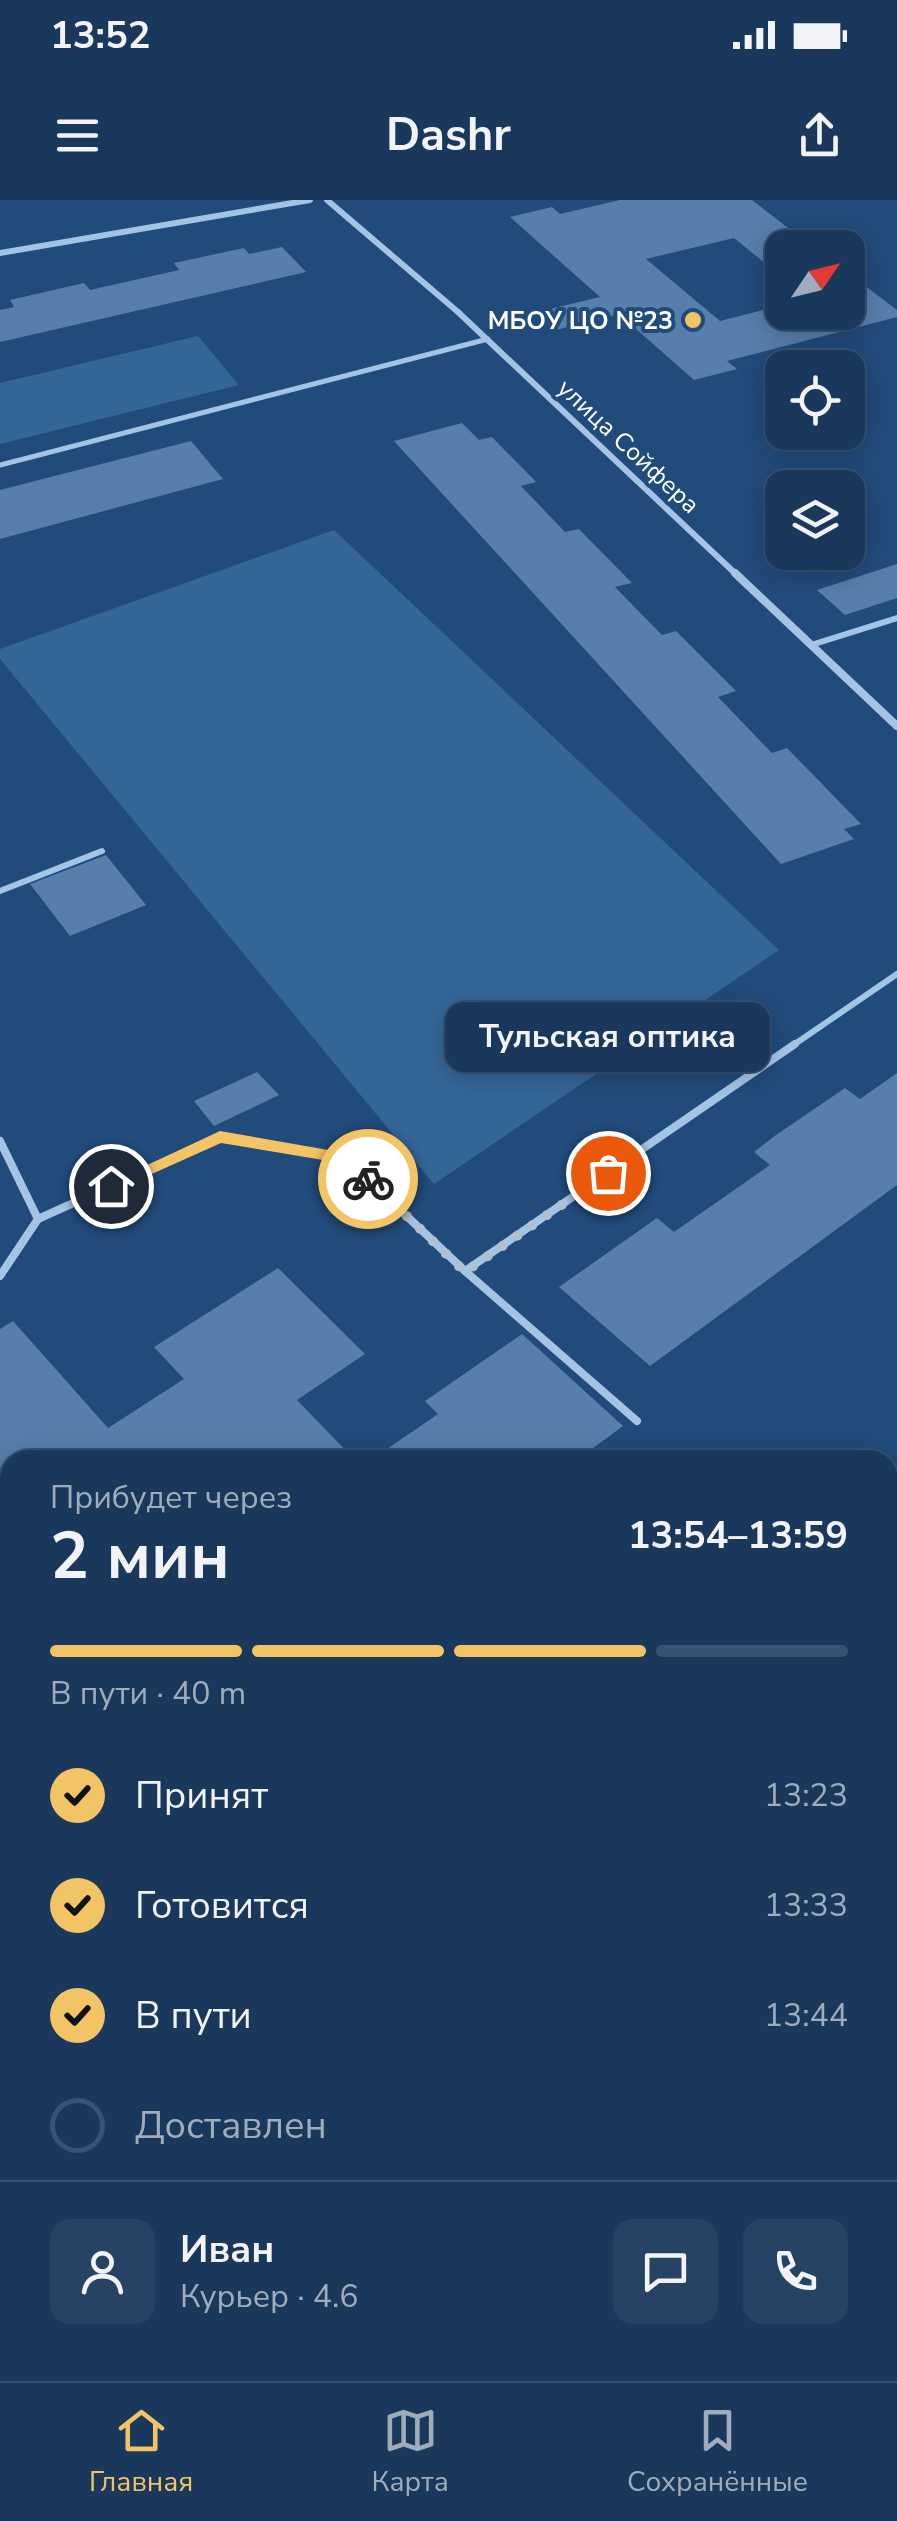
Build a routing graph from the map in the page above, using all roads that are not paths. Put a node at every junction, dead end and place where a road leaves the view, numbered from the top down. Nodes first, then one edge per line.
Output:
1 (310, 200) edge
2 (327, 200) edge
3 (0, 253) edge
4 (488, 340) junction
5 (0, 465) edge
6 (897, 618) edge
7 (811, 646) junction
8 (897, 726) edge
9 (102, 851) dead end
10 (0, 891) edge
11 (897, 974) edge
12 (0, 1141) edge
13 (38, 1219) junction
14 (465, 1272) junction
15 (0, 1276) edge
16 (637, 1421) dead end

1 - 3 street
2 - 4 street, улица Сойфера
4 - 5 lane
4 - 7 street, улица Сойфера
6 - 7 lane
7 - 8 street, улица Сойфера
9 - 10 lane
11 - 14 lane
12 - 13 lane
13 - 14 lane
13 - 15 lane
14 - 16 lane

